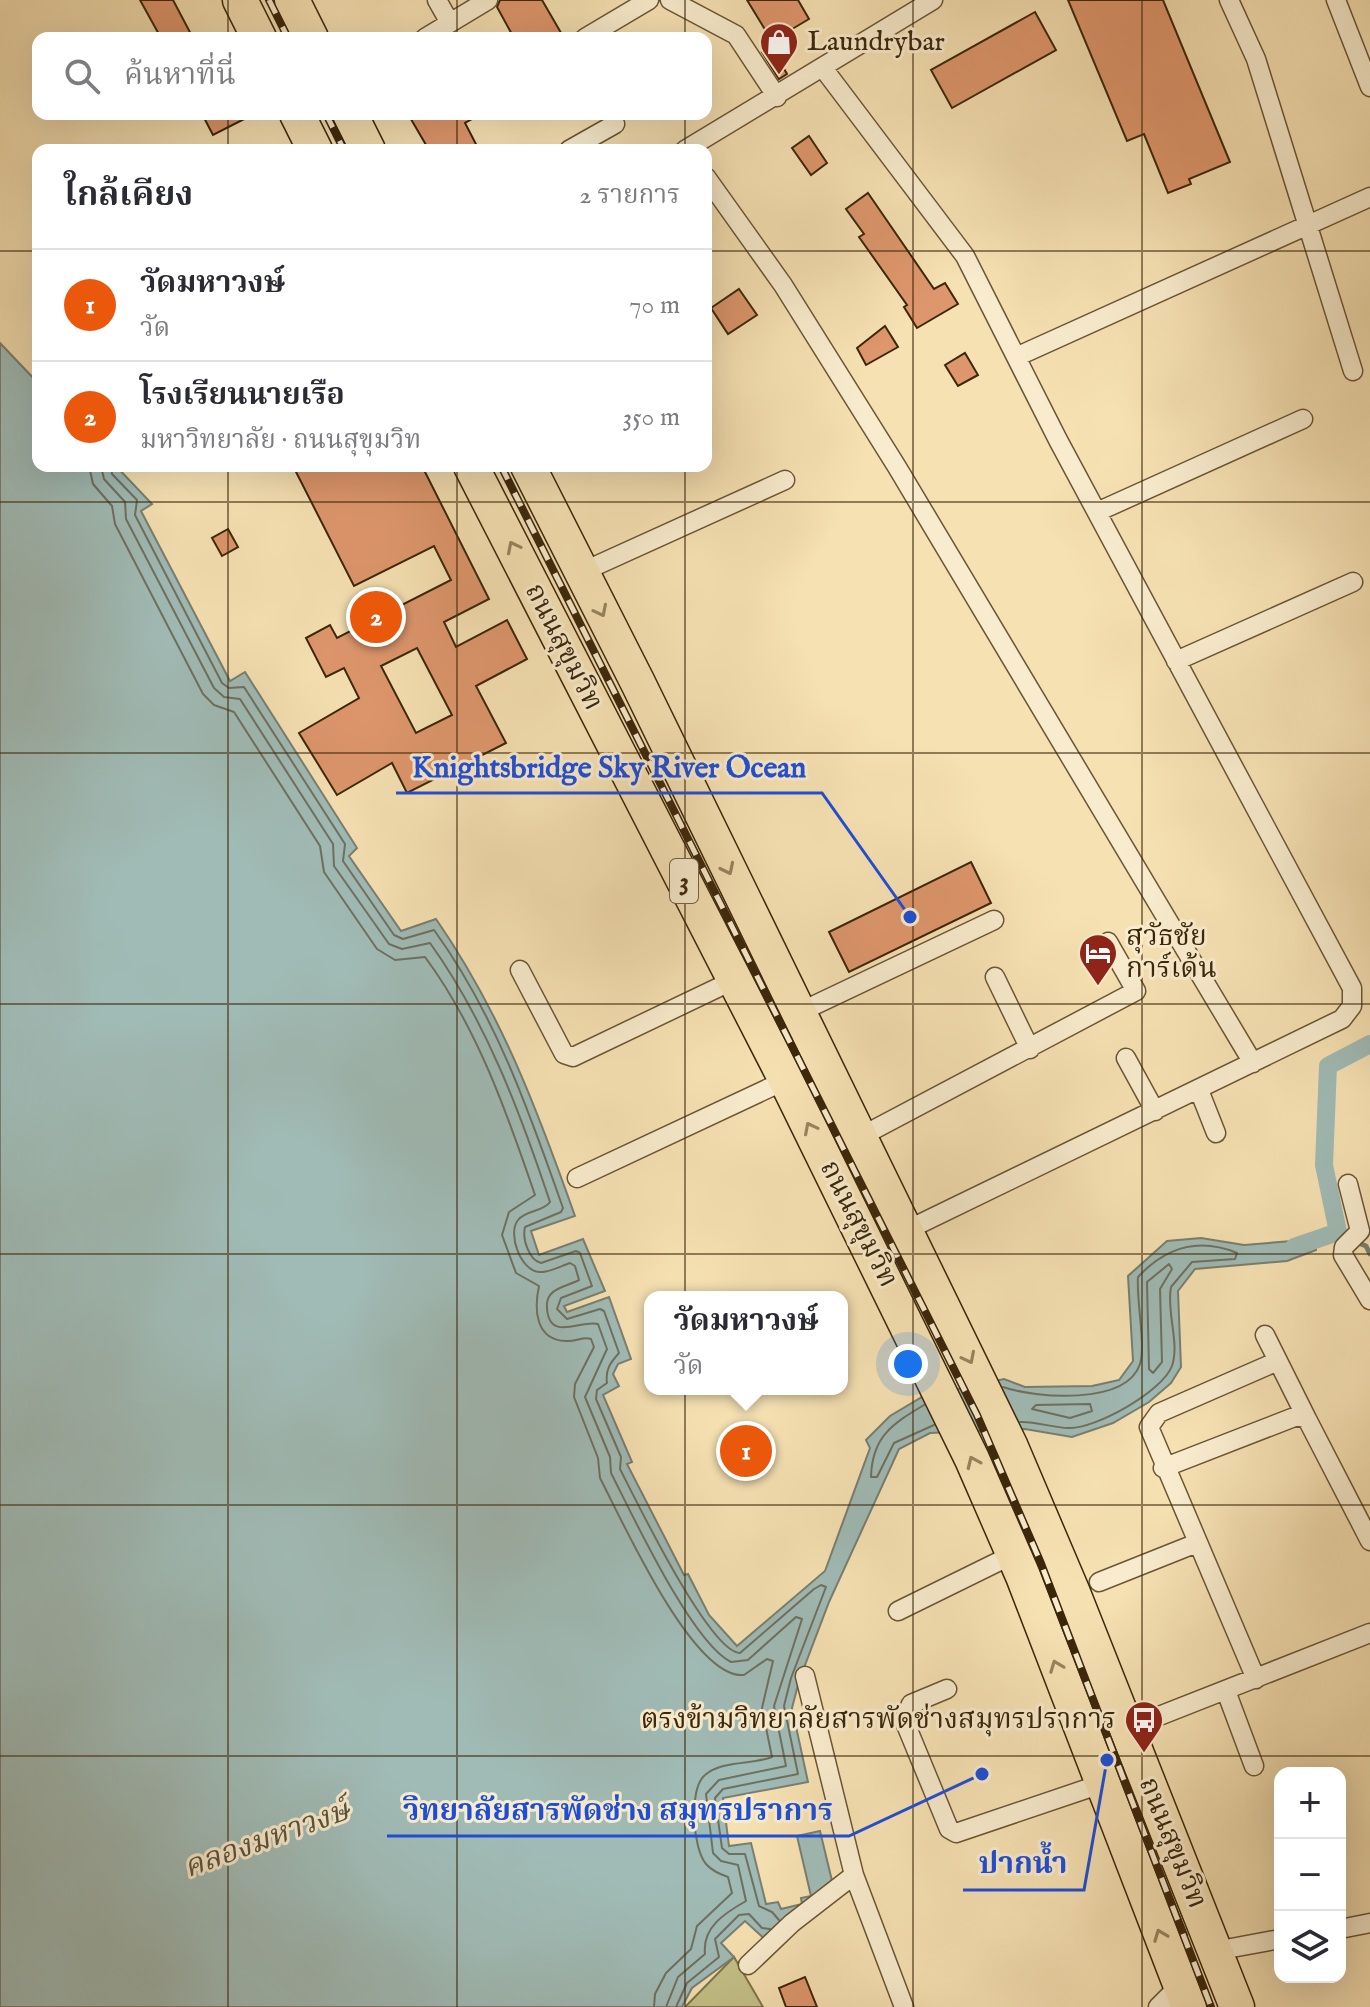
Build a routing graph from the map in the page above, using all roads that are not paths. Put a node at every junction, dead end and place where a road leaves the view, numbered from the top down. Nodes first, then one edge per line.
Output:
1 (240, 0) edge
2 (292, 0) edge
3 (437, 0) edge
4 (488, 0) edge
5 (649, 0) edge
6 (670, 0) edge
7 (1336, 0) edge
8 (923, 2) edge
9 (1237, 3) edge
10 (450, 23) junction
11 (256, 32) edge
12 (308, 32) edge
13 (435, 32) edge
14 (595, 32) edge
15 (823, 68) junction
16 (1370, 87) edge
17 (777, 97) junction
18 (300, 120) edge
19 (353, 120) edge
20 (615, 124) dead end
21 (312, 144) edge
22 (365, 144) edge
23 (580, 144) edge
24 (696, 144) edge
25 (712, 185) edge
26 (1370, 197) edge
27 (1306, 225) junction
28 (1016, 357) junction
29 (1353, 371) dead end
30 (1303, 419) dead end
31 (474, 472) edge
32 (531, 472) edge
33 (785, 480) dead end
34 (1097, 512) junction
35 (582, 572) junction
36 (1353, 582) dead end
37 (1176, 661) junction
38 (708, 827) junction
39 (667, 848) junction
40 (994, 920) dead end
41 (1108, 942) dead end
42 (520, 970) dead end
43 (995, 977) dead end
44 (734, 980) junction
45 (798, 1013) junction
46 (1030, 1049) junction
47 (1126, 1058) dead end
48 (1253, 1063) junction
49 (786, 1080) junction
50 (1199, 1090) junction
51 (1155, 1111) junction
52 (1216, 1133) dead end
53 (858, 1138) junction
54 (577, 1178) dead end
55 (1348, 1184) dead end
56 (903, 1232) junction
57 (1370, 1300) edge
58 (1265, 1335) dead end
59 (1278, 1361) junction
60 (1307, 1419) junction
61 (1163, 1468) junction
62 (1370, 1541) edge
63 (1197, 1543) junction
64 (1009, 1544) junction
65 (1099, 1582) dead end
66 (898, 1611) dead end
67 (1370, 1633) edge
68 (805, 1676) dead end
69 (1256, 1679) junction
70 (947, 1689) dead end
71 (1226, 1691) junction
72 (1126, 1729) junction
73 (1254, 1766) dead end
74 (1101, 1784) junction
75 (854, 1875) junction
76 (1370, 1923) edge
77 (1346, 1928) edge
78 (1274, 1940) edge
79 (1215, 1951) junction
80 (748, 1965) dead end
81 (1175, 2000) edge
82 (904, 2007) edge
83 (1237, 2007) edge

1 - 11 highway
2 - 12 highway
3 - 10 street
4 - 10 street
5 - 14 street
6 - 17 street
7 - 16 street
8 - 15 street
9 - 27 street
10 - 13 street
15 - 17 street
15 - 28 street
17 - 24 street
18 - 21 highway
19 - 22 highway
20 - 23 street
25 - 48 street
26 - 27 street
27 - 28 street
27 - 29 street
28 - 34 street
30 - 34 street
39 -> 31 highway, ถนนสุขุมวิท / 3
32 - 35 highway, ถนนสุขุมวิท / 3
33 - 35 street
34 - 37 street
35 -> 38 highway, ถนนสุขุมวิท / 3
36 - 37 street
37 - 48 street
38 - 39 highway
38 -> 45 highway, ถนนสุขุมวิท / 3
39 - 44 highway, ถนนสุขุมวิท / 3
40 - 45 street
41 - 46 street
42 - 44 street
43 - 46 street
44 - 49 highway, ถนนสุขุมวิท / 3
45 - 53 highway, ถนนสุขุมวิท / 3
46 - 53 street
47 - 51 street
48 - 50 street
49 - 54 street
64 -> 49 highway, ถนนสุขุมวิท / 3
50 - 51 street
50 - 52 street
51 - 56 street
53 - 56 highway, ถนนสุขุมวิท / 3
55 - 57 street
56 -> 72 highway, ถนนสุขุมวิท / 3
58 - 59 street
59 - 60 street
59 - 61 street
60 - 61 street
60 - 62 street
61 - 63 street
63 - 65 street
63 - 69 street
64 - 66 street
74 -> 64 highway, ถนนสุขุมวิท / 3
67 - 69 street
68 - 75 street
69 - 71 street
70 - 74 street
71 - 72 street
71 - 73 street
72 - 79 highway, ถนนสุขุมวิท / 3
81 -> 74 highway, ถนนสุขุมวิท / 3
75 - 80 street
75 - 82 street
76 - 77 street
78 - 79 street
79 - 83 highway, ถนนสุขุมวิท / 3

